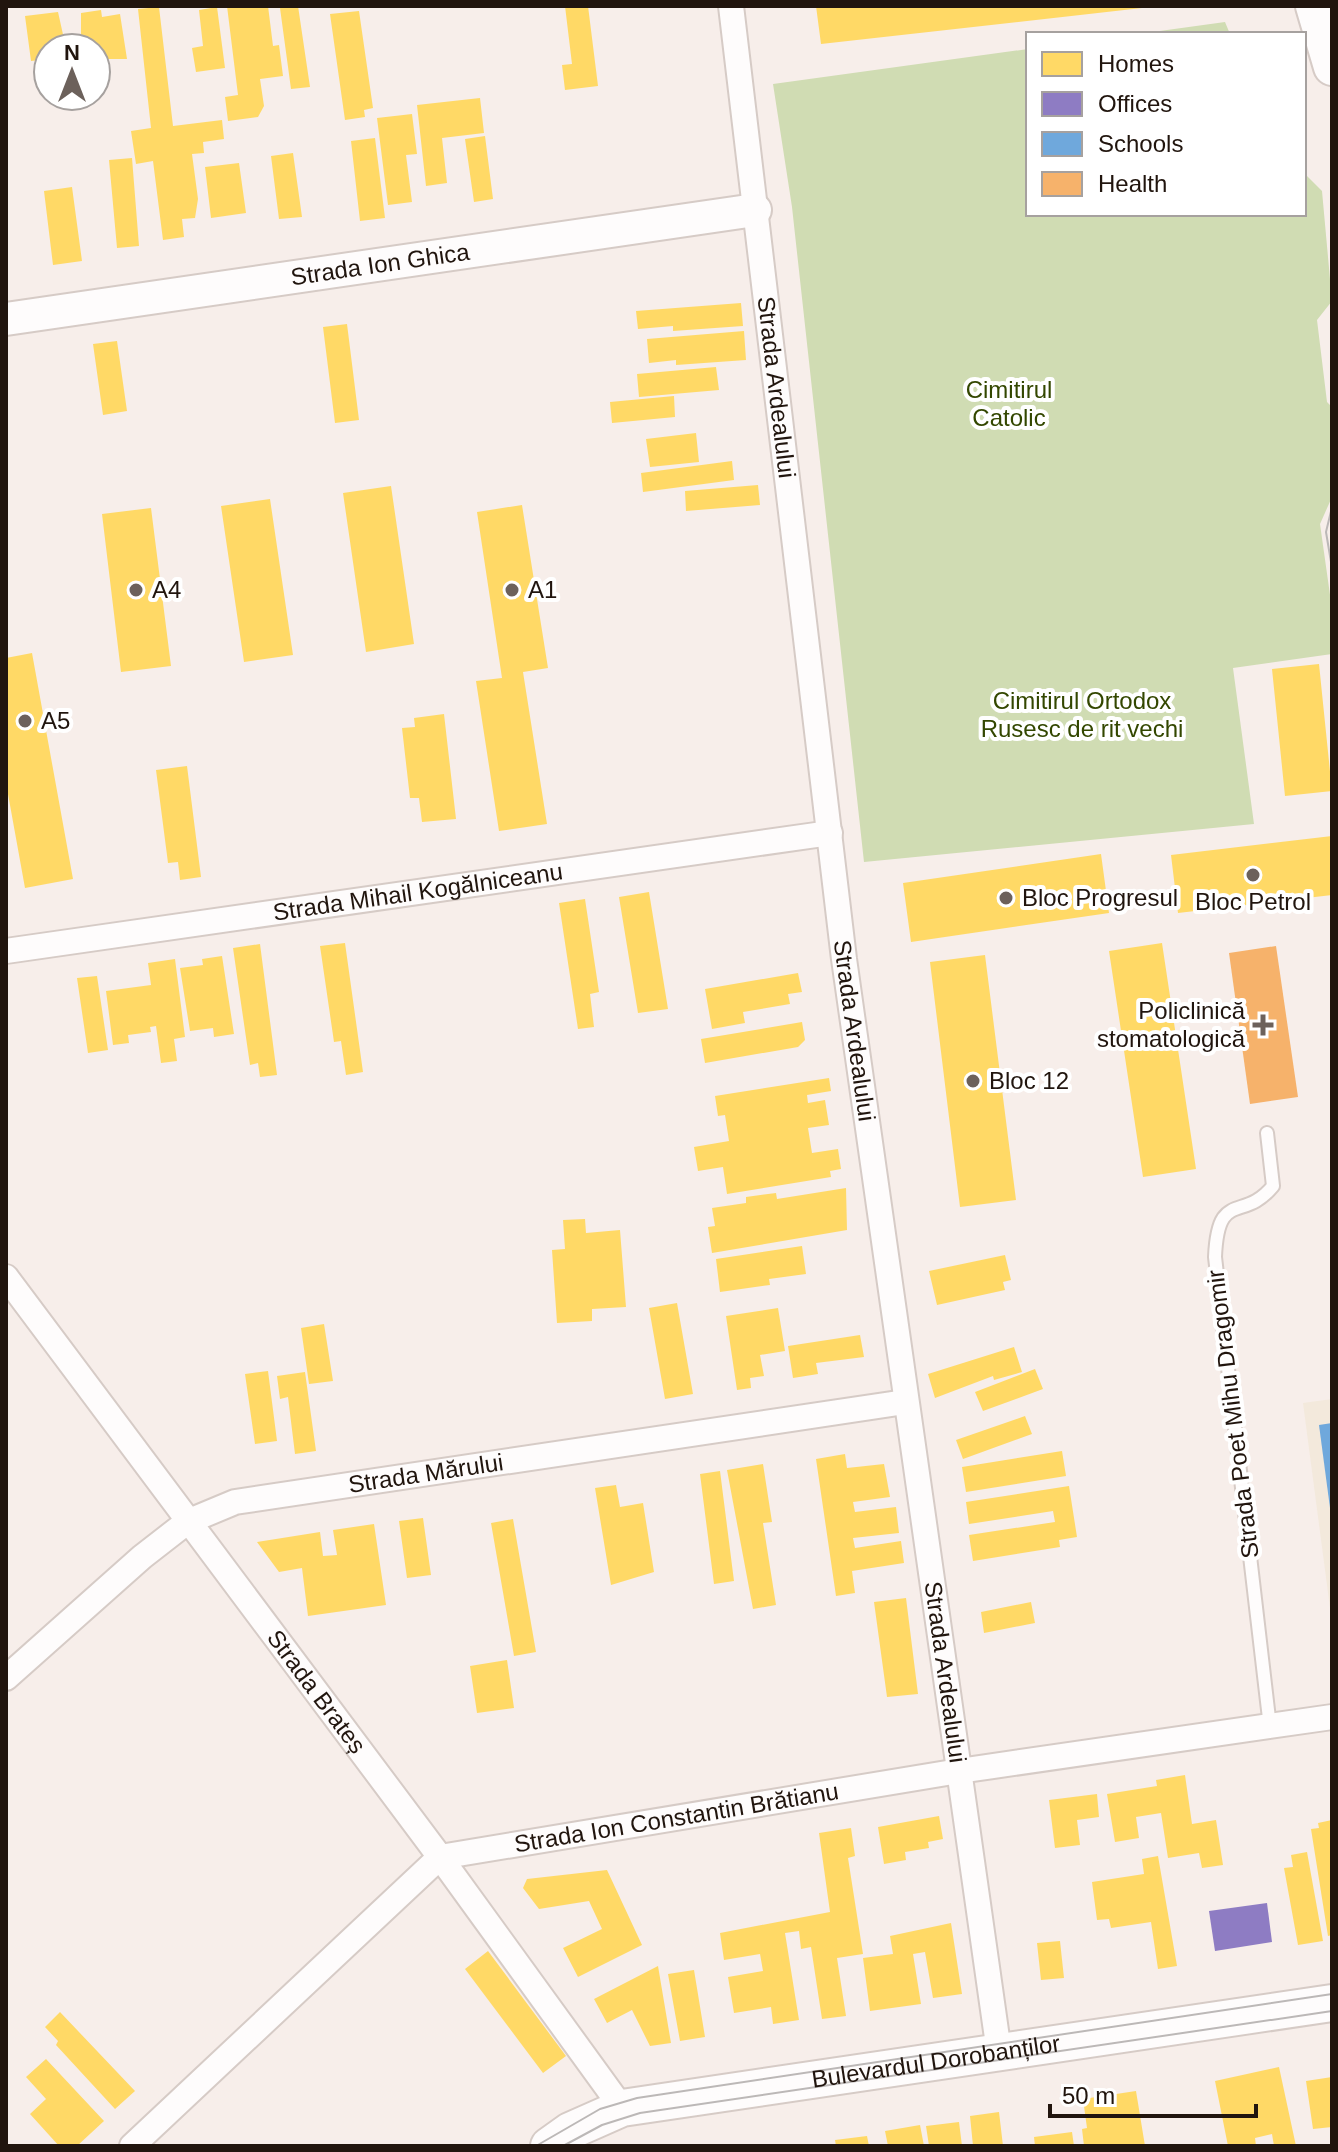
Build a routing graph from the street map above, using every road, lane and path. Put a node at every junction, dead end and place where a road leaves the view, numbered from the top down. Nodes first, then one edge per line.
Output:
1 (731, 6) edge
2 (1314, 6) edge
3 (1332, 67) edge
4 (755, 210) junction
5 (6, 319) edge
6 (830, 833) junction
7 (6, 951) edge
8 (1267, 1133) dead end
9 (6, 1277) edge
10 (905, 1402) junction
11 (187, 1522) junction
12 (6, 1678) edge
13 (1332, 1717) edge
14 (1270, 1727) junction
15 (959, 1771) junction
16 (440, 1857) junction
17 (1332, 2003) edge
18 (999, 2052) junction
19 (622, 2108) junction
20 (132, 2146) edge
21 (549, 2146) edge

1 - 4 street, Strada Ardealului
2 - 3 main road
4 - 5 street, Strada Ion Ghica
4 - 6 street, Strada Ardealului
6 - 7 street, Strada Mihail Kogălniceanu
6 - 10 street, Strada Ardealului
8 - 14 lane, Strada Poet Mihu Dragomir
9 - 11 street, Strada Brateș
10 - 11 street, Strada Mărului
10 - 15 street, Strada Ardealului
11 - 12 street, Strada Mărului
11 - 16 street, Strada Brateș
13 - 14 street, Strada Ion Constantin Brătianu
14 - 15 street, Strada Ion Constantin Brătianu
15 - 16 street, Strada Ion Constantin Brătianu
15 - 18 street, Strada Ardealului
16 - 19 street, Strada Brateș
16 - 20 street
17 - 18 main road, Bulevardul Dorobanților
18 - 19 main road, Bulevardul Dorobanților
19 - 21 main road, Bulevardul Dorobanților

